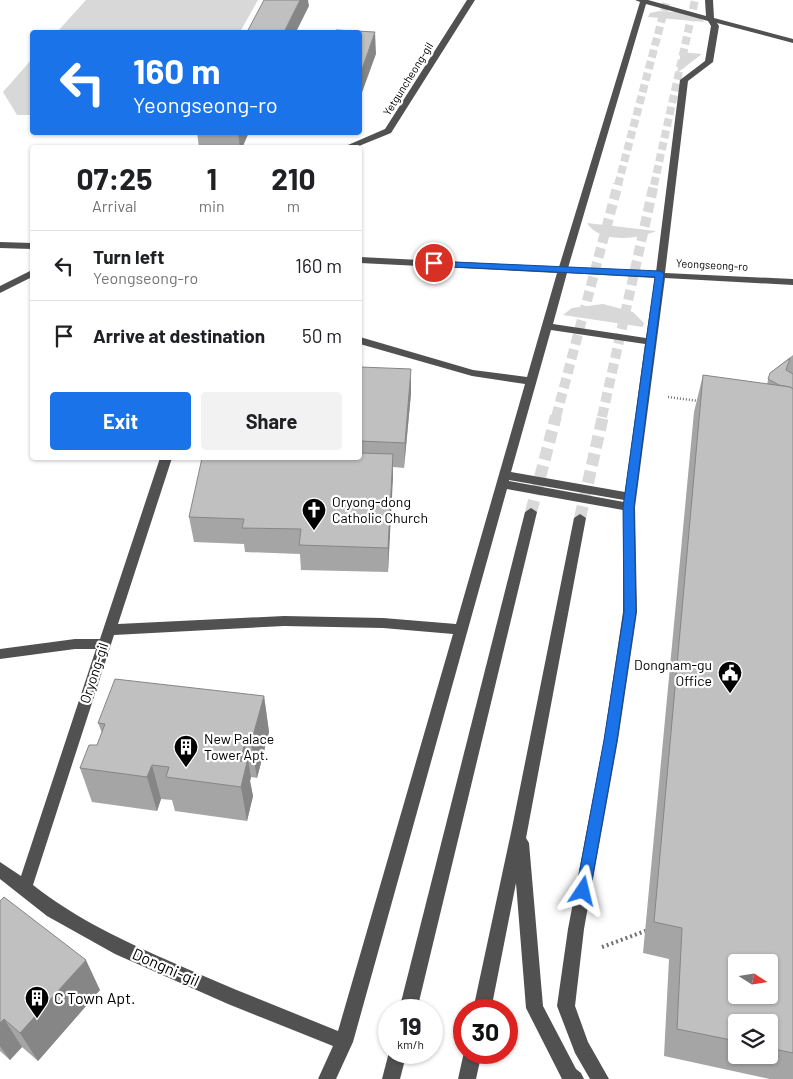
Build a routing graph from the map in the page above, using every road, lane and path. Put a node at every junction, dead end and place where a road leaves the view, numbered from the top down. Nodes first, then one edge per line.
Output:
1 (472, 0) edge
2 (642, 0) edge
3 (709, 0) edge
4 (710, 18) junction
5 (793, 41) edge
6 (353, 145) edge
7 (0, 245) edge
8 (30, 246) edge
9 (362, 260) edge
10 (563, 269) junction
11 (30, 274) edge
12 (660, 274) junction
13 (793, 282) edge
14 (0, 290) edge
15 (547, 326) junction
16 (362, 341) edge
17 (651, 342) junction
18 (532, 381) junction
19 (644, 393) junction
20 (702, 401) edge
21 (165, 460) edge
22 (504, 479) junction
23 (629, 502) junction
24 (531, 512) tunnel mouth
25 (580, 518) tunnel mouth
26 (108, 630) junction
27 (462, 630) junction
28 (104, 644) junction
29 (0, 654) edge
30 (520, 828) junction
31 (0, 869) edge
32 (24, 889) junction
33 (655, 927) edge
34 (572, 959) junction
35 (411, 999) edge
36 (484, 999) edge
37 (344, 1042) junction
38 (395, 1064) edge
39 (471, 1064) edge
40 (327, 1079) edge
41 (391, 1079) edge
42 (468, 1079) edge
43 (575, 1079) edge
44 (600, 1079) edge

1 - 6 street, Yetguncheong-gil
2 - 4 street
2 - 10 street
3 - 4 street
4 - 5 street
4 - 12 street
7 - 8 street
9 - 10 street, Yeongseong-ro
10 - 12 street, Yeongseong-ro
10 - 15 street
11 - 14 street
12 - 13 street, Yeongseong-ro
12 - 17 street
15 - 17 street
15 - 18 street
16 - 18 street
17 - 19 street
18 - 22 street
19 - 20 path
19 - 23 street
21 - 26 street, Oryong-gil
22 - 23 street
22 - 27 street
23 - 34 street
24 - 35 street
25 - 30 street
26 - 27 street
26 - 28 street, Oryong-gil
27 - 37 street
28 - 29 street
28 - 32 street, Oryong-gil
30 - 36 street
30 - 43 street
31 - 32 street, Dongni-gil
32 - 37 street, Dongni-gil
33 - 34 path
34 - 44 street
37 - 40 street
38 - 41 street
39 - 42 street

